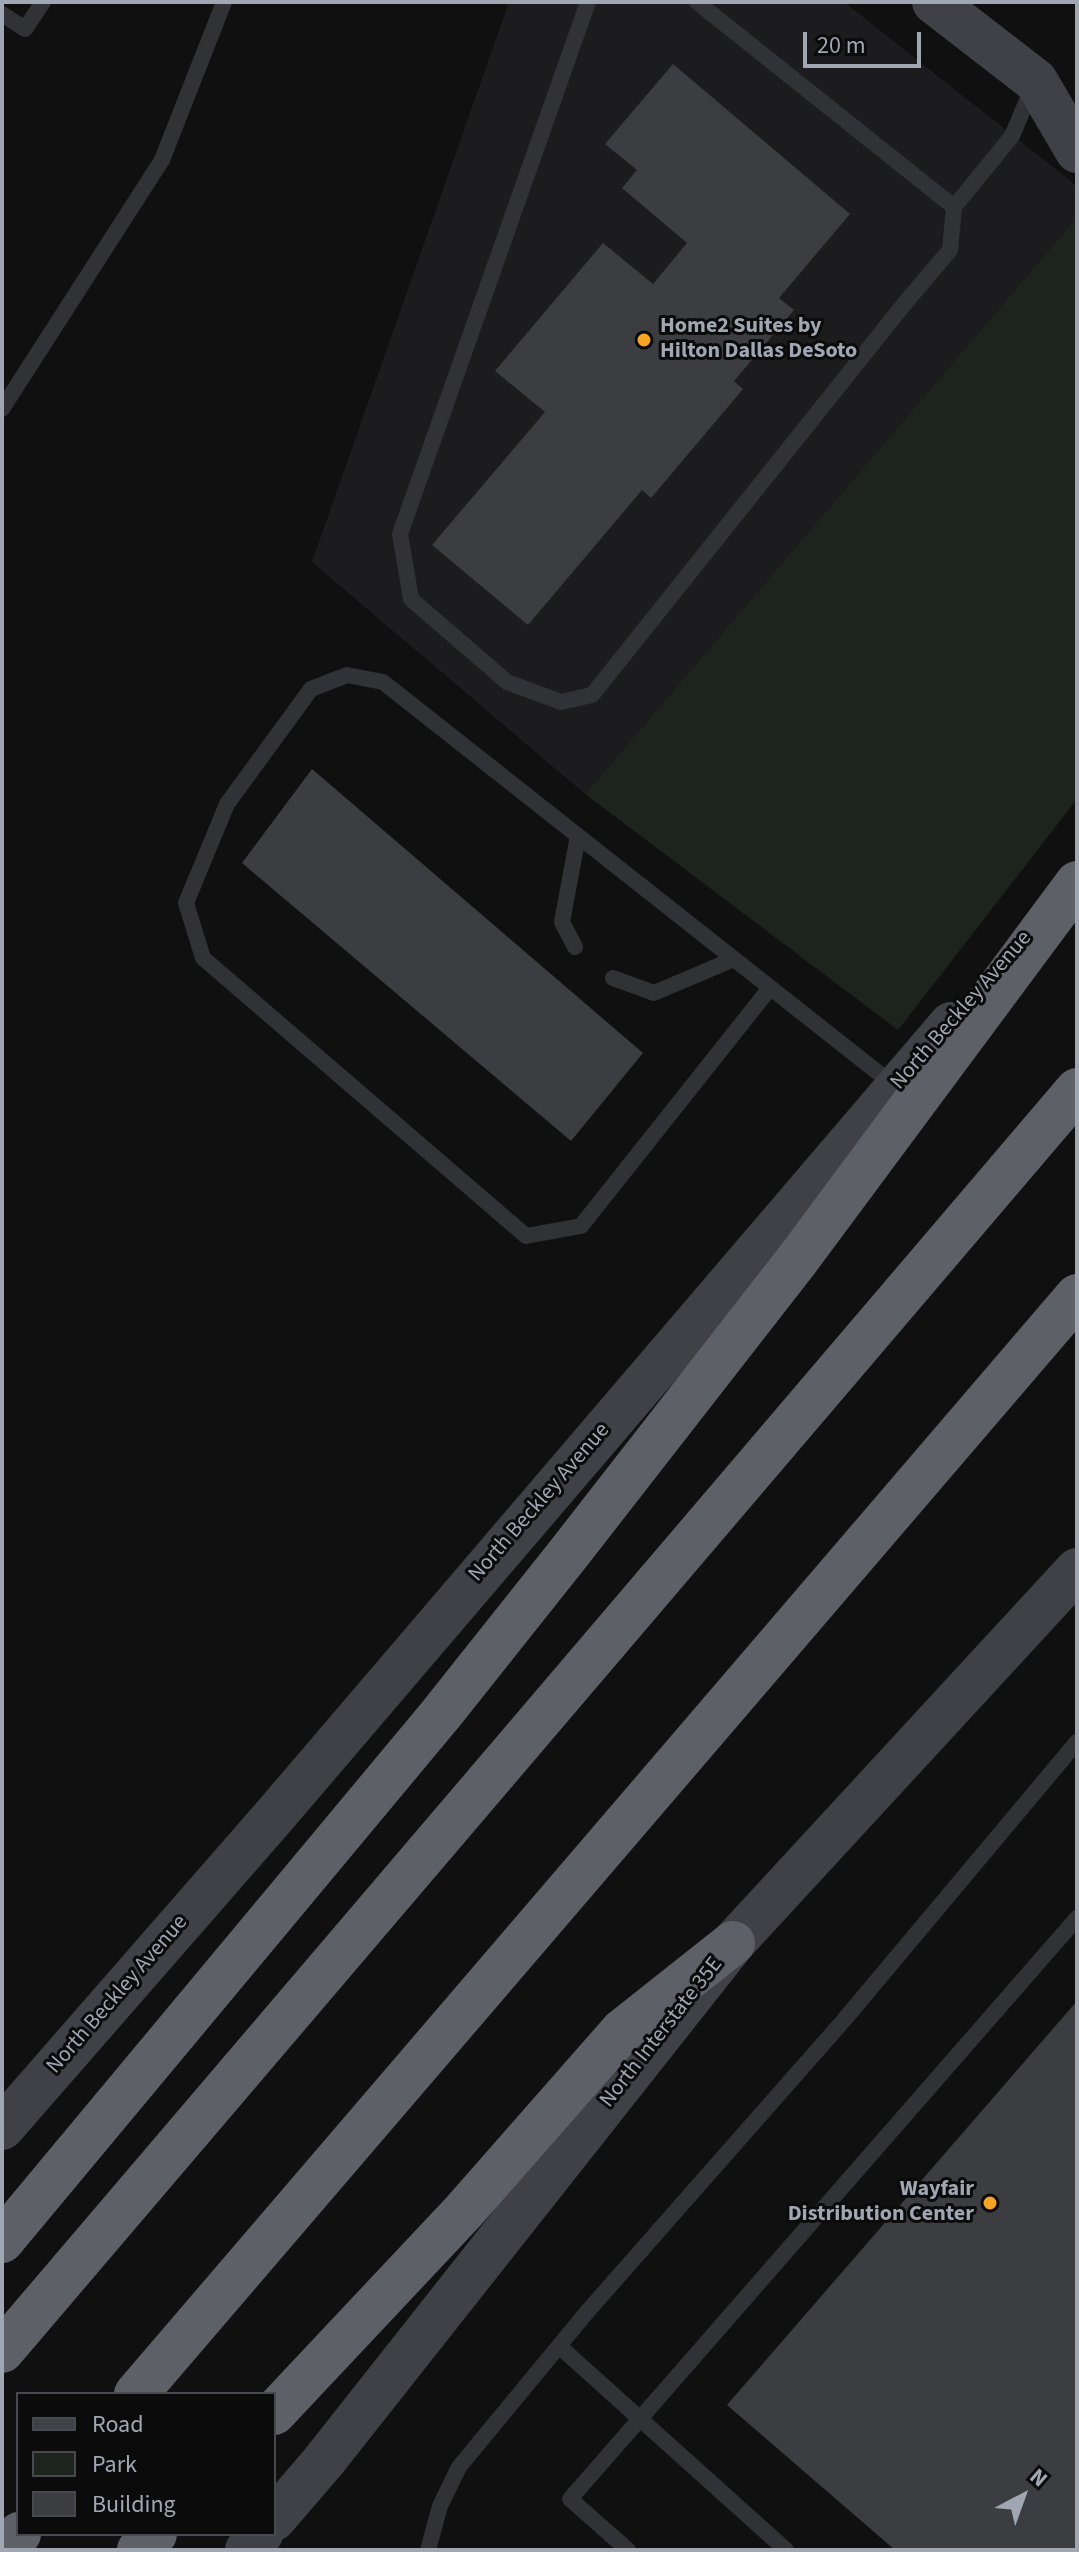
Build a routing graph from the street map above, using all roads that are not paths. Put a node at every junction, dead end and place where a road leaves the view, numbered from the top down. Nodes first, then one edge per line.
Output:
1 (43, 2) edge
2 (224, 2) edge
3 (588, 2) edge
4 (697, 2) edge
5 (934, 2) edge
6 (2, 14) edge
7 (1056, 86) edge
8 (1077, 151) edge
9 (954, 207) junction
10 (2, 409) edge
11 (578, 836) junction
12 (1077, 876) edge
13 (1077, 883) edge
14 (575, 947) dead end
15 (734, 959) junction
16 (613, 978) dead end
17 (770, 988) junction
18 (896, 1087) junction
19 (1077, 1090) edge
20 (1077, 1296) edge
21 (1077, 1570) edge
22 (1077, 1742) edge
23 (1077, 1918) edge
24 (733, 1943) junction
25 (2, 2128) edge
26 (2, 2241) edge
27 (559, 2346) junction
28 (2, 2351) edge
29 (138, 2392) edge
30 (276, 2411) edge
31 (640, 2420) junction
32 (276, 2517) edge
33 (428, 2550) edge
34 (628, 2550) edge
35 (786, 2550) edge

1 - 6 lane
2 - 10 lane
3 - 9 lane
4 - 9 lane
5 - 7 main road
7 - 8 main road
7 - 9 lane
11 - 14 lane
11 - 15 lane
11 - 17 lane
12 - 18 main road, North Beckley Avenue
13 - 26 highway
15 - 16 lane
15 - 17 lane
17 - 18 lane
18 - 25 main road, North Beckley Avenue
19 - 28 highway
20 - 29 highway
21 - 24 main road, North Interstate 35E
22 - 27 lane
23 - 31 lane
24 - 30 highway
24 - 32 main road, North Interstate 35E
27 - 31 lane
27 - 33 lane
31 - 34 lane
31 - 35 lane

